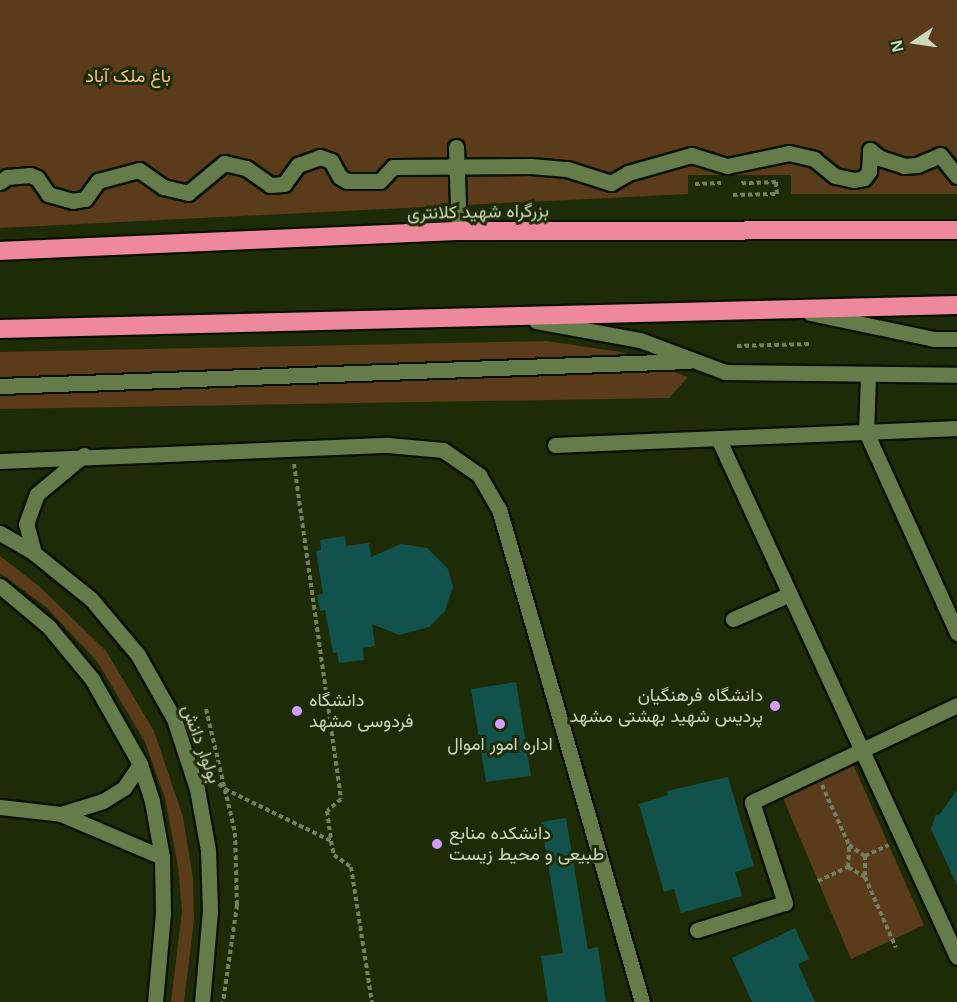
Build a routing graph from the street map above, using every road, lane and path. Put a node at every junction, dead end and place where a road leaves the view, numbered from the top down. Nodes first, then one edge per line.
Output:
1 (456, 147) dead end
2 (457, 166) junction
3 (957, 176) edge
4 (0, 182) edge
5 (695, 184) dead end
6 (733, 195) dead end
7 (957, 230) edge
8 (459, 231) junction
9 (0, 250) edge
10 (957, 305) edge
11 (789, 309) junction
12 (513, 316) junction
13 (0, 329) edge
14 (957, 339) edge
15 (812, 344) dead end
16 (737, 346) dead end
17 (689, 361) junction
18 (957, 375) edge
19 (868, 376) junction
20 (0, 386) edge
21 (957, 428) edge
22 (866, 432) junction
23 (718, 438) junction
24 (555, 445) dead end
25 (292, 448) junction
26 (84, 455) junction
27 (0, 461) edge
28 (0, 533) edge
29 (34, 553) junction
30 (0, 586) edge
31 (790, 594) junction
32 (734, 619) dead end
33 (957, 633) edge
34 (957, 705) edge
35 (861, 748) junction
36 (187, 757) junction
37 (140, 764) junction
38 (815, 771) junction
39 (0, 807) edge
40 (61, 813) junction
41 (903, 839) junction
42 (331, 841) junction
43 (849, 845) junction
44 (865, 856) junction
45 (162, 857) junction
46 (848, 867) junction
47 (865, 877) junction
48 (818, 880) dead end
49 (697, 930) dead end
50 (896, 948) dead end
51 (957, 957) edge
52 (155, 1002) edge
53 (202, 1002) edge
54 (372, 1002) edge
55 (642, 1002) edge

1 - 2 street
2 - 3 street
2 - 4 street
2 - 8 street
5 - 6 path
7 - 8 highway, بزرگراه شهید کلانتری
8 - 9 highway, بزرگراه شهید کلانتری
10 - 11 highway
11 - 12 highway
11 - 14 street
12 - 13 highway
12 - 17 street
15 - 16 path
17 - 19 street
17 - 20 street
18 - 19 street
19 - 22 street
21 - 22 street
22 - 23 street
22 - 33 street
23 - 24 street
23 - 31 street
25 - 26 street
25 - 42 path
25 - 55 street
26 - 27 street
26 - 29 street
28 - 29 street, بولوار دانش
29 - 36 street, بولوار دانش
30 - 37 street
31 - 32 street
31 - 35 street
34 - 35 street
35 - 38 street
35 - 41 street
36 - 42 path
36 - 53 street, بولوار دانش
37 - 40 street
37 - 45 street
38 - 43 path
38 - 49 street
39 - 40 street
40 - 45 street
41 - 44 path
41 - 51 street
42 - 54 path
43 - 44 path
43 - 46 path
44 - 47 path
45 - 52 street
46 - 47 path
46 - 48 path
47 - 50 path

